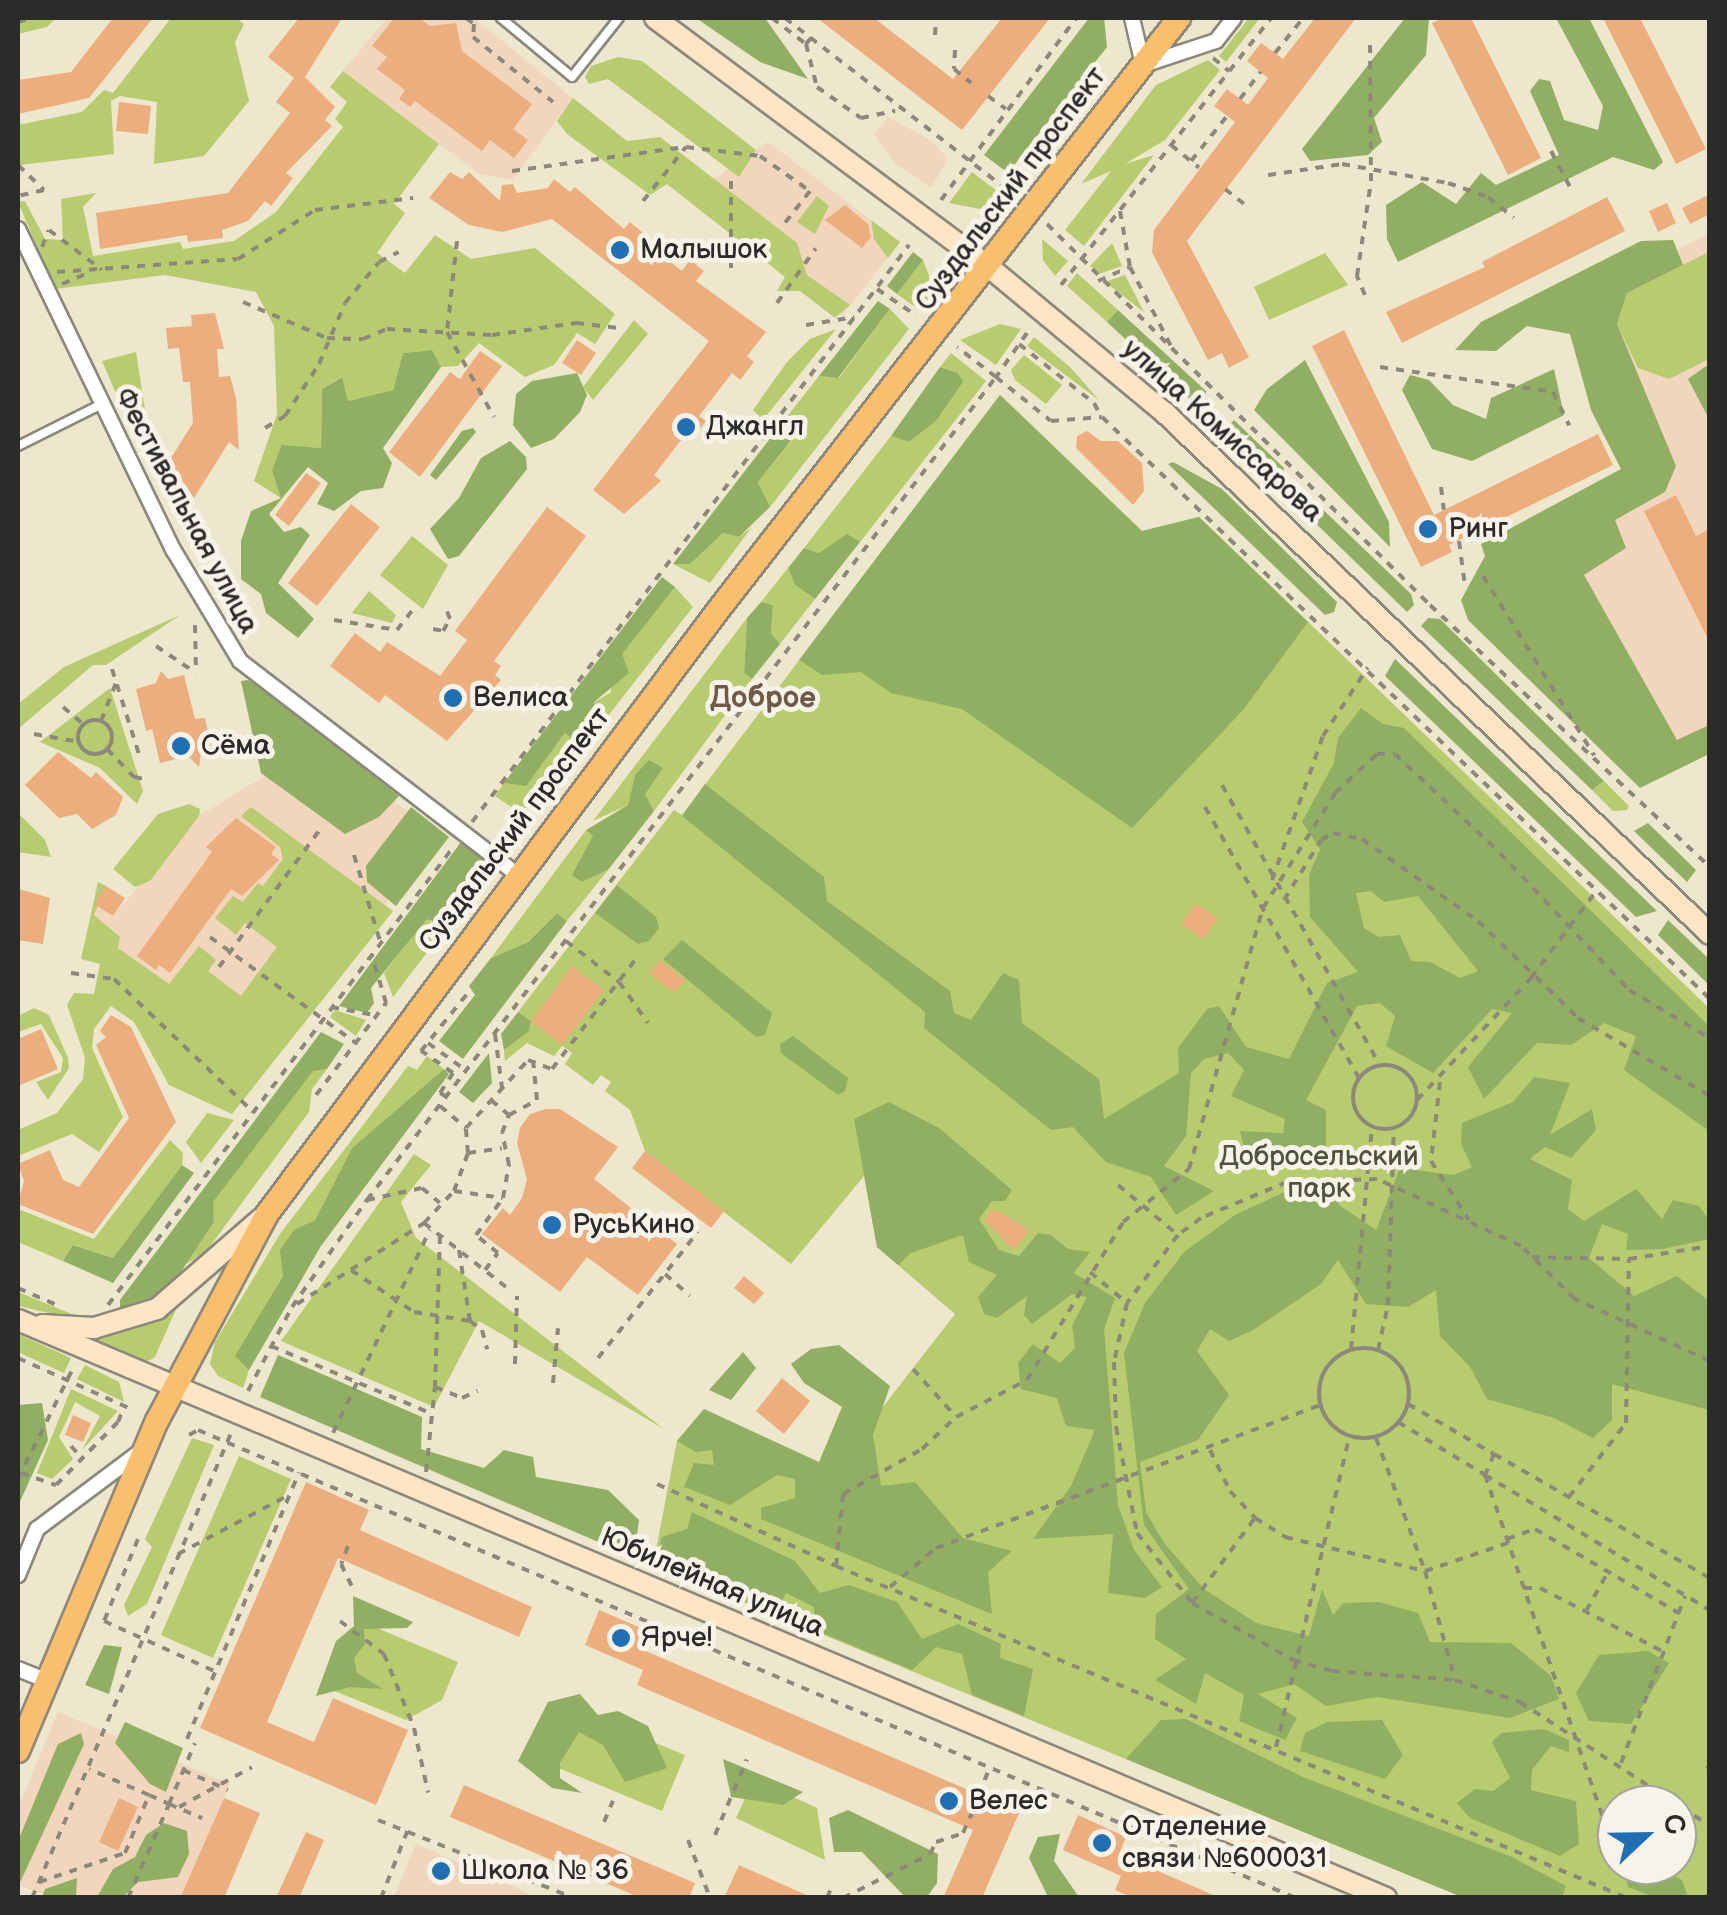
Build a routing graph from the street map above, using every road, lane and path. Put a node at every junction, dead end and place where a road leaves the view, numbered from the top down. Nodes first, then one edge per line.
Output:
1 (31, 18) edge
2 (466, 18) edge
3 (501, 18) edge
4 (618, 18) edge
5 (654, 18) edge
6 (772, 18) edge
7 (786, 18) edge
8 (936, 18) edge
9 (1076, 18) edge
10 (1132, 18) edge
11 (1179, 18) edge
12 (1234, 18) edge
13 (1271, 18) edge
14 (1303, 18) edge
15 (18, 22) edge
16 (935, 34) dead end
17 (810, 38) junction
18 (806, 44) junction
19 (1370, 45) dead end
20 (955, 50) dead end
21 (1275, 54) dead end
22 (1143, 65) junction
23 (1260, 72) dead end
24 (972, 84) dead end
25 (988, 96) dead end
26 (1240, 98) dead end
27 (554, 102) dead end
28 (898, 110) junction
29 (1006, 110) junction
30 (1226, 116) dead end
31 (1170, 145) junction
32 (686, 147) junction
33 (1551, 151) dead end
34 (969, 158) junction
35 (1191, 162) junction
36 (18, 165) edge
37 (1199, 168) dead end
38 (512, 171) dead end
39 (1371, 172) junction
40 (1268, 174) dead end
41 (730, 182) dead end
42 (1225, 189) dead end
43 (1570, 189) dead end
44 (1009, 192) dead end
45 (18, 196) edge
46 (413, 198) dead end
47 (643, 200) dead end
48 (941, 200) dead end
49 (1244, 204) dead end
50 (1120, 211) junction
51 (1514, 218) dead end
52 (784, 224) dead end
53 (1047, 224) dead end
54 (18, 228) edge
55 (49, 230) dead end
56 (457, 241) dead end
57 (909, 244) dead end
58 (816, 248) dead end
59 (399, 252) dead end
60 (1078, 262) junction
61 (990, 267) junction
62 (731, 268) dead end
63 (1130, 268) junction
64 (38, 272) junction
65 (106, 272) junction
66 (90, 273) junction
67 (1098, 281) junction
68 (1061, 285) dead end
69 (877, 289) junction
70 (46, 290) junction
71 (1366, 295) dead end
72 (243, 302) dead end
73 (777, 303) dead end
74 (857, 316) junction
75 (916, 316) dead end
76 (806, 325) dead end
77 (619, 328) dead end
78 (447, 332) junction
79 (1027, 332) dead end
80 (327, 338) junction
81 (1019, 344) junction
82 (958, 346) dead end
83 (1176, 355) junction
84 (1380, 367) dead end
85 (996, 377) junction
86 (100, 404) junction
87 (494, 416) dead end
88 (1102, 416) junction
89 (1568, 425) dead end
90 (264, 428) dead end
91 (18, 446) edge
92 (1441, 487) dead end
93 (1444, 510) dead end
94 (1458, 541) dead end
95 (1483, 576) dead end
96 (1465, 586) dead end
97 (412, 611) dead end
98 (447, 611) dead end
99 (334, 620) dead end
100 (195, 625) dead end
101 (434, 628) dead end
102 (156, 646) dead end
103 (1368, 667) junction
104 (112, 669) dead end
105 (116, 682) junction
106 (63, 707) dead end
107 (100, 720) junction
108 (83, 724) junction
109 (34, 734) dead end
110 (79, 742) junction
111 (107, 749) junction
112 (138, 754) dead end
113 (1597, 760) junction
114 (149, 780) dead end
115 (1222, 785) dead end
116 (1205, 807) dead end
117 (319, 831) dead end
118 (462, 835) junction
119 (354, 855) dead end
120 (1710, 867) edge
121 (518, 875) junction
122 (1272, 880) junction
123 (1277, 888) junction
124 (1597, 890) junction
125 (1284, 900) junction
126 (1263, 908) junction
127 (1568, 928) junction
128 (1710, 934) edge
129 (210, 937) dead end
130 (380, 941) junction
131 (566, 941) junction
132 (371, 952) junction
133 (229, 953) junction
134 (639, 956) dead end
135 (218, 967) dead end
136 (72, 973) dead end
137 (1531, 978) junction
138 (619, 982) junction
139 (466, 994) dead end
140 (1710, 999) edge
141 (331, 1007) junction
142 (377, 1014) junction
143 (322, 1019) junction
144 (648, 1023) dead end
145 (495, 1034) junction
146 (1710, 1038) edge
147 (356, 1043) junction
148 (428, 1043) junction
149 (534, 1060) junction
150 (1379, 1064) junction
151 (467, 1071) junction
152 (1359, 1078) junction
153 (1440, 1082) junction
154 (502, 1088) junction
155 (316, 1095) dead end
156 (1710, 1096) edge
157 (446, 1097) junction
158 (492, 1100) junction
159 (1417, 1100) junction
160 (440, 1106) junction
161 (251, 1110) junction
162 (509, 1115) junction
163 (1372, 1126) junction
164 (466, 1128) junction
165 (1394, 1128) junction
166 (502, 1148) junction
167 (468, 1153) junction
168 (1366, 1180) junction
169 (1118, 1185) dead end
170 (1390, 1185) junction
171 (454, 1191) junction
172 (503, 1198) junction
173 (366, 1200) junction
174 (442, 1204) junction
175 (1142, 1206) junction
176 (266, 1214) junction
177 (1470, 1222) junction
178 (424, 1223) junction
179 (431, 1228) junction
180 (698, 1232) dead end
181 (1178, 1235) junction
182 (440, 1236) junction
183 (1710, 1246) edge
184 (459, 1250) junction
185 (1532, 1257) junction
186 (1629, 1260) junction
187 (351, 1270) junction
188 (484, 1270) junction
189 (1090, 1272) junction
190 (665, 1274) junction
191 (506, 1287) dead end
192 (18, 1288) edge
193 (517, 1296) dead end
194 (690, 1296) dead end
195 (394, 1302) junction
196 (1127, 1303) junction
197 (62, 1307) dead end
198 (292, 1307) junction
199 (102, 1313) dead end
200 (437, 1318) junction
201 (21, 1321) edge
202 (470, 1321) junction
203 (1627, 1326) junction
204 (558, 1328) dead end
205 (271, 1346) junction
206 (487, 1349) dead end
207 (1351, 1349) junction
208 (1378, 1350) junction
209 (18, 1358) edge
210 (598, 1358) dead end
211 (1710, 1361) edge
212 (75, 1364) dead end
213 (515, 1364) dead end
214 (913, 1368) dead end
215 (68, 1381) junction
216 (358, 1381) junction
217 (553, 1383) dead end
218 (174, 1387) junction
219 (436, 1388) junction
220 (248, 1390) dead end
221 (476, 1391) dead end
222 (1408, 1404) junction
223 (124, 1406) junction
224 (1320, 1406) junction
225 (131, 1410) dead end
226 (430, 1414) junction
227 (956, 1417) junction
228 (1398, 1422) junction
229 (232, 1431) dead end
230 (189, 1435) dead end
231 (1350, 1436) junction
232 (1376, 1436) junction
233 (228, 1444) junction
234 (71, 1446) dead end
235 (326, 1446) junction
236 (1210, 1448) junction
237 (145, 1449) junction
238 (1494, 1454) junction
239 (82, 1458) junction
240 (299, 1473) junction
241 (1485, 1475) junction
242 (19, 1476) edge
243 (1127, 1480) junction
244 (657, 1484) dead end
245 (425, 1490) junction
246 (290, 1494) junction
247 (1569, 1497) junction
248 (1254, 1518) junction
249 (138, 1539) dead end
250 (1507, 1541) junction
251 (348, 1546) dead end
252 (1322, 1548) junction
253 (178, 1554) junction
254 (836, 1566) junction
255 (1426, 1572) junction
256 (1608, 1572) junction
257 (18, 1574) edge
258 (1710, 1578) edge
259 (889, 1588) junction
260 (1524, 1588) junction
261 (353, 1589) dead end
262 (1686, 1596) junction
263 (1192, 1603) junction
264 (1710, 1610) edge
265 (1586, 1612) junction
266 (1679, 1613) junction
267 (340, 1621) dead end
268 (145, 1640) junction
269 (1664, 1652) junction
270 (1293, 1660) junction
271 (18, 1669) edge
272 (216, 1672) junction
273 (48, 1680) junction
274 (1454, 1680) junction
275 (1573, 1732) junction
276 (187, 1740) dead end
277 (195, 1743) dead end
278 (1276, 1749) junction
279 (18, 1751) edge
280 (748, 1759) dead end
281 (1620, 1763) junction
282 (252, 1767) dead end
283 (990, 1767) junction
284 (89, 1768) junction
285 (184, 1770) junction
286 (218, 1786) junction
287 (228, 1790) dead end
288 (428, 1792) dead end
289 (149, 1795) junction
290 (979, 1795) dead end
291 (613, 1801) dead end
292 (1597, 1801) edge
293 (169, 1804) junction
294 (179, 1807) junction
295 (972, 1813) dead end
296 (202, 1818) dead end
297 (378, 1820) dead end
298 (604, 1822) dead end
299 (1710, 1826) edge
300 (409, 1827) junction
301 (715, 1835) dead end
302 (688, 1840) dead end
303 (40, 1882) junction
304 (832, 1886) dead end
305 (32, 1898) edge
306 (128, 1898) edge
307 (380, 1898) edge
308 (574, 1898) edge
309 (710, 1898) edge
310 (827, 1898) edge
311 (842, 1898) edge
312 (1296, 1898) edge
313 (1386, 1898) edge
314 (1627, 1898) edge

1 - 15 path
2 - 27 path
3 - 4 lane
5 - 61 main road, улица Комиссарова
6 - 18 path
7 - 17 path
8 - 16 path
9 - 29 path
10 - 22 street
11 - 22 main road, Суздальский проспект
12 - 22 street
13 - 31 path
14 - 21 path
17 - 18 path
17 - 28 path
18 - 28 path
19 - 39 path
20 - 24 path
22 - 61 main road, Суздальский проспект
23 - 26 path
25 - 29 path
28 - 34 path
29 - 34 path
30 - 35 path
31 - 35 path
31 - 50 path
32 - 38 path
32 - 47 path
32 - 52 path
33 - 43 path
34 - 44 path
34 - 48 path
35 - 37 path
36 - 45 path
39 - 40 path
39 - 51 path
39 - 71 path
41 - 62 path
42 - 49 path
46 - 65 path
50 - 60 path
50 - 63 path
53 - 60 path
54 - 64 street, Фестивальная улица
55 - 65 path
56 - 78 path
57 - 69 path
58 - 73 path
59 - 80 path
60 - 67 path
60 - 68 path
61 - 121 main road, Суздальский проспект
61 - 128 main road, улица Комиссарова
63 - 67 path
63 - 83 path
64 - 66 path
64 - 70 street, Фестивальная улица
65 - 66 path
66 - 70 path
67 - 83 path
69 - 74 path
69 - 75 path
70 - 86 street, Фестивальная улица
72 - 80 path
74 - 76 path
74 - 118 path
77 - 78 path
78 - 80 path
78 - 87 path
79 - 81 path
80 - 90 path
81 - 85 path
81 - 88 path
82 - 85 path
83 - 113 path
84 - 89 path
85 - 88 path
85 - 131 path
86 - 91 lane
86 - 118 street, Фестивальная улица
88 - 103 path
92 - 93 path
94 - 96 path
95 - 113 path
97 - 99 path
98 - 101 path
100 - 102 path
103 - 122 path
103 - 124 path
104 - 105 path
105 - 107 path
105 - 112 path
106 - 108 path
107 - 108 path
107 - 111 path
108 - 110 path
109 - 110 path
110 - 111 path
111 - 114 path
113 - 120 path
115 - 122 path
116 - 126 path
117 - 133 path
118 - 121 street, Фестивальная улица
118 - 130 path
119 - 130 path
121 - 176 main road, Суздальский проспект
122 - 123 path
123 - 125 path
123 - 126 path
123 - 127 path
124 - 127 path
124 - 140 path
125 - 137 path
125 - 150 path
126 - 152 path
126 - 175 path
127 - 137 path
127 - 146 path
129 - 133 path
130 - 132 path
131 - 138 path
131 - 145 path
132 - 141 path
132 - 142 path
133 - 135 path
133 - 143 path
134 - 138 path
136 - 161 path
137 - 153 path
137 - 156 path
138 - 144 path
138 - 149 path
139 - 148 path
141 - 142 path
141 - 143 path
142 - 147 path
143 - 147 path
143 - 161 path
145 - 151 path
145 - 154 path
147 - 155 path
148 - 151 path
148 - 157 path
149 - 154 path
149 - 162 path
150 - 152 path
150 - 159 path
151 - 157 path
152 - 163 path
153 - 159 path
153 - 177 path
154 - 158 path
157 - 160 path
158 - 162 path
158 - 164 path
159 - 165 path
160 - 164 path
160 - 173 path
161 - 199 path
162 - 166 path
163 - 165 path
163 - 168 path
164 - 167 path
165 - 170 path
166 - 167 path
166 - 172 path
167 - 171 path
168 - 170 path
168 - 181 path
168 - 207 path
169 - 175 path
170 - 177 path
170 - 208 path
171 - 172 path
171 - 174 path
172 - 188 path
173 - 174 path
173 - 198 path
174 - 178 path
175 - 181 path
175 - 189 path
176 - 201 main road
176 - 218 main road, Суздальский проспект
177 - 185 path
178 - 179 path
178 - 187 path
179 - 182 path
179 - 195 path
180 - 190 path
181 - 196 path
182 - 184 path
182 - 200 path
183 - 186 path
184 - 188 path
184 - 202 path
185 - 186 path
185 - 203 path
186 - 203 path
187 - 195 path
187 - 198 path
188 - 191 path
189 - 196 path
189 - 227 path
190 - 194 path
190 - 210 path
192 - 197 path
193 - 213 path
195 - 200 path
195 - 216 path
196 - 243 path
198 - 205 path
200 - 202 path
200 - 219 path
201 - 218 main road, Юбилейная улица
202 - 206 path
203 - 211 path
203 - 247 path
204 - 217 path
205 - 216 path
205 - 220 path
207 - 208 path
207 - 224 path
208 - 222 path
209 - 215 path
212 - 215 path
214 - 227 path
215 - 223 path
215 - 242 path
216 - 226 path
216 - 235 path
218 - 235 main road, Юбилейная улица
218 - 237 main road, Суздальский проспект
219 - 221 path
219 - 226 path
222 - 228 path
222 - 238 path
223 - 225 path
223 - 239 path
224 - 231 path
224 - 236 path
226 - 245 path
227 - 254 path
228 - 232 path
228 - 241 path
229 - 233 path
230 - 233 path
231 - 232 path
231 - 252 path
232 - 255 path
233 - 240 path
233 - 253 path
234 - 239 path
235 - 245 main road, Юбилейная улица
236 - 243 path
236 - 248 path
237 - 257 street
237 - 273 main road, Суздальский проспект
238 - 241 path
238 - 247 path
239 - 242 path
240 - 246 path
240 - 283 path
241 - 250 path
241 - 262 path
243 - 259 path
243 - 263 path
244 - 254 path
245 - 313 main road, Юбилейная улица
246 - 253 path
246 - 272 path
247 - 258 path
248 - 252 path
248 - 263 path
249 - 268 path
250 - 255 path
250 - 256 path
250 - 260 path
251 - 261 path
252 - 255 path
252 - 270 path
253 - 268 path
254 - 259 path
255 - 274 path
256 - 265 path
256 - 266 path
259 - 278 path
260 - 265 path
260 - 275 path
262 - 264 path
262 - 266 path
263 - 270 path
265 - 269 path
266 - 269 path
267 - 288 path
268 - 272 path
268 - 284 path
269 - 281 path
270 - 274 path
270 - 278 path
271 - 273 street
272 - 276 path
273 - 279 main road, Суздальский проспект
274 - 275 path
275 - 281 path
275 - 292 path
277 - 285 path
278 - 314 path
280 - 301 path
281 - 299 path
282 - 286 path
283 - 290 path
283 - 312 path
284 - 289 path
284 - 303 path
285 - 286 path
285 - 293 path
286 - 287 path
286 - 294 path
289 - 293 path
289 - 303 path
291 - 298 path
293 - 294 path
293 - 306 path
294 - 296 path
295 - 311 path
297 - 300 path
300 - 307 path
300 - 308 path
302 - 309 path
303 - 305 path
304 - 310 path

